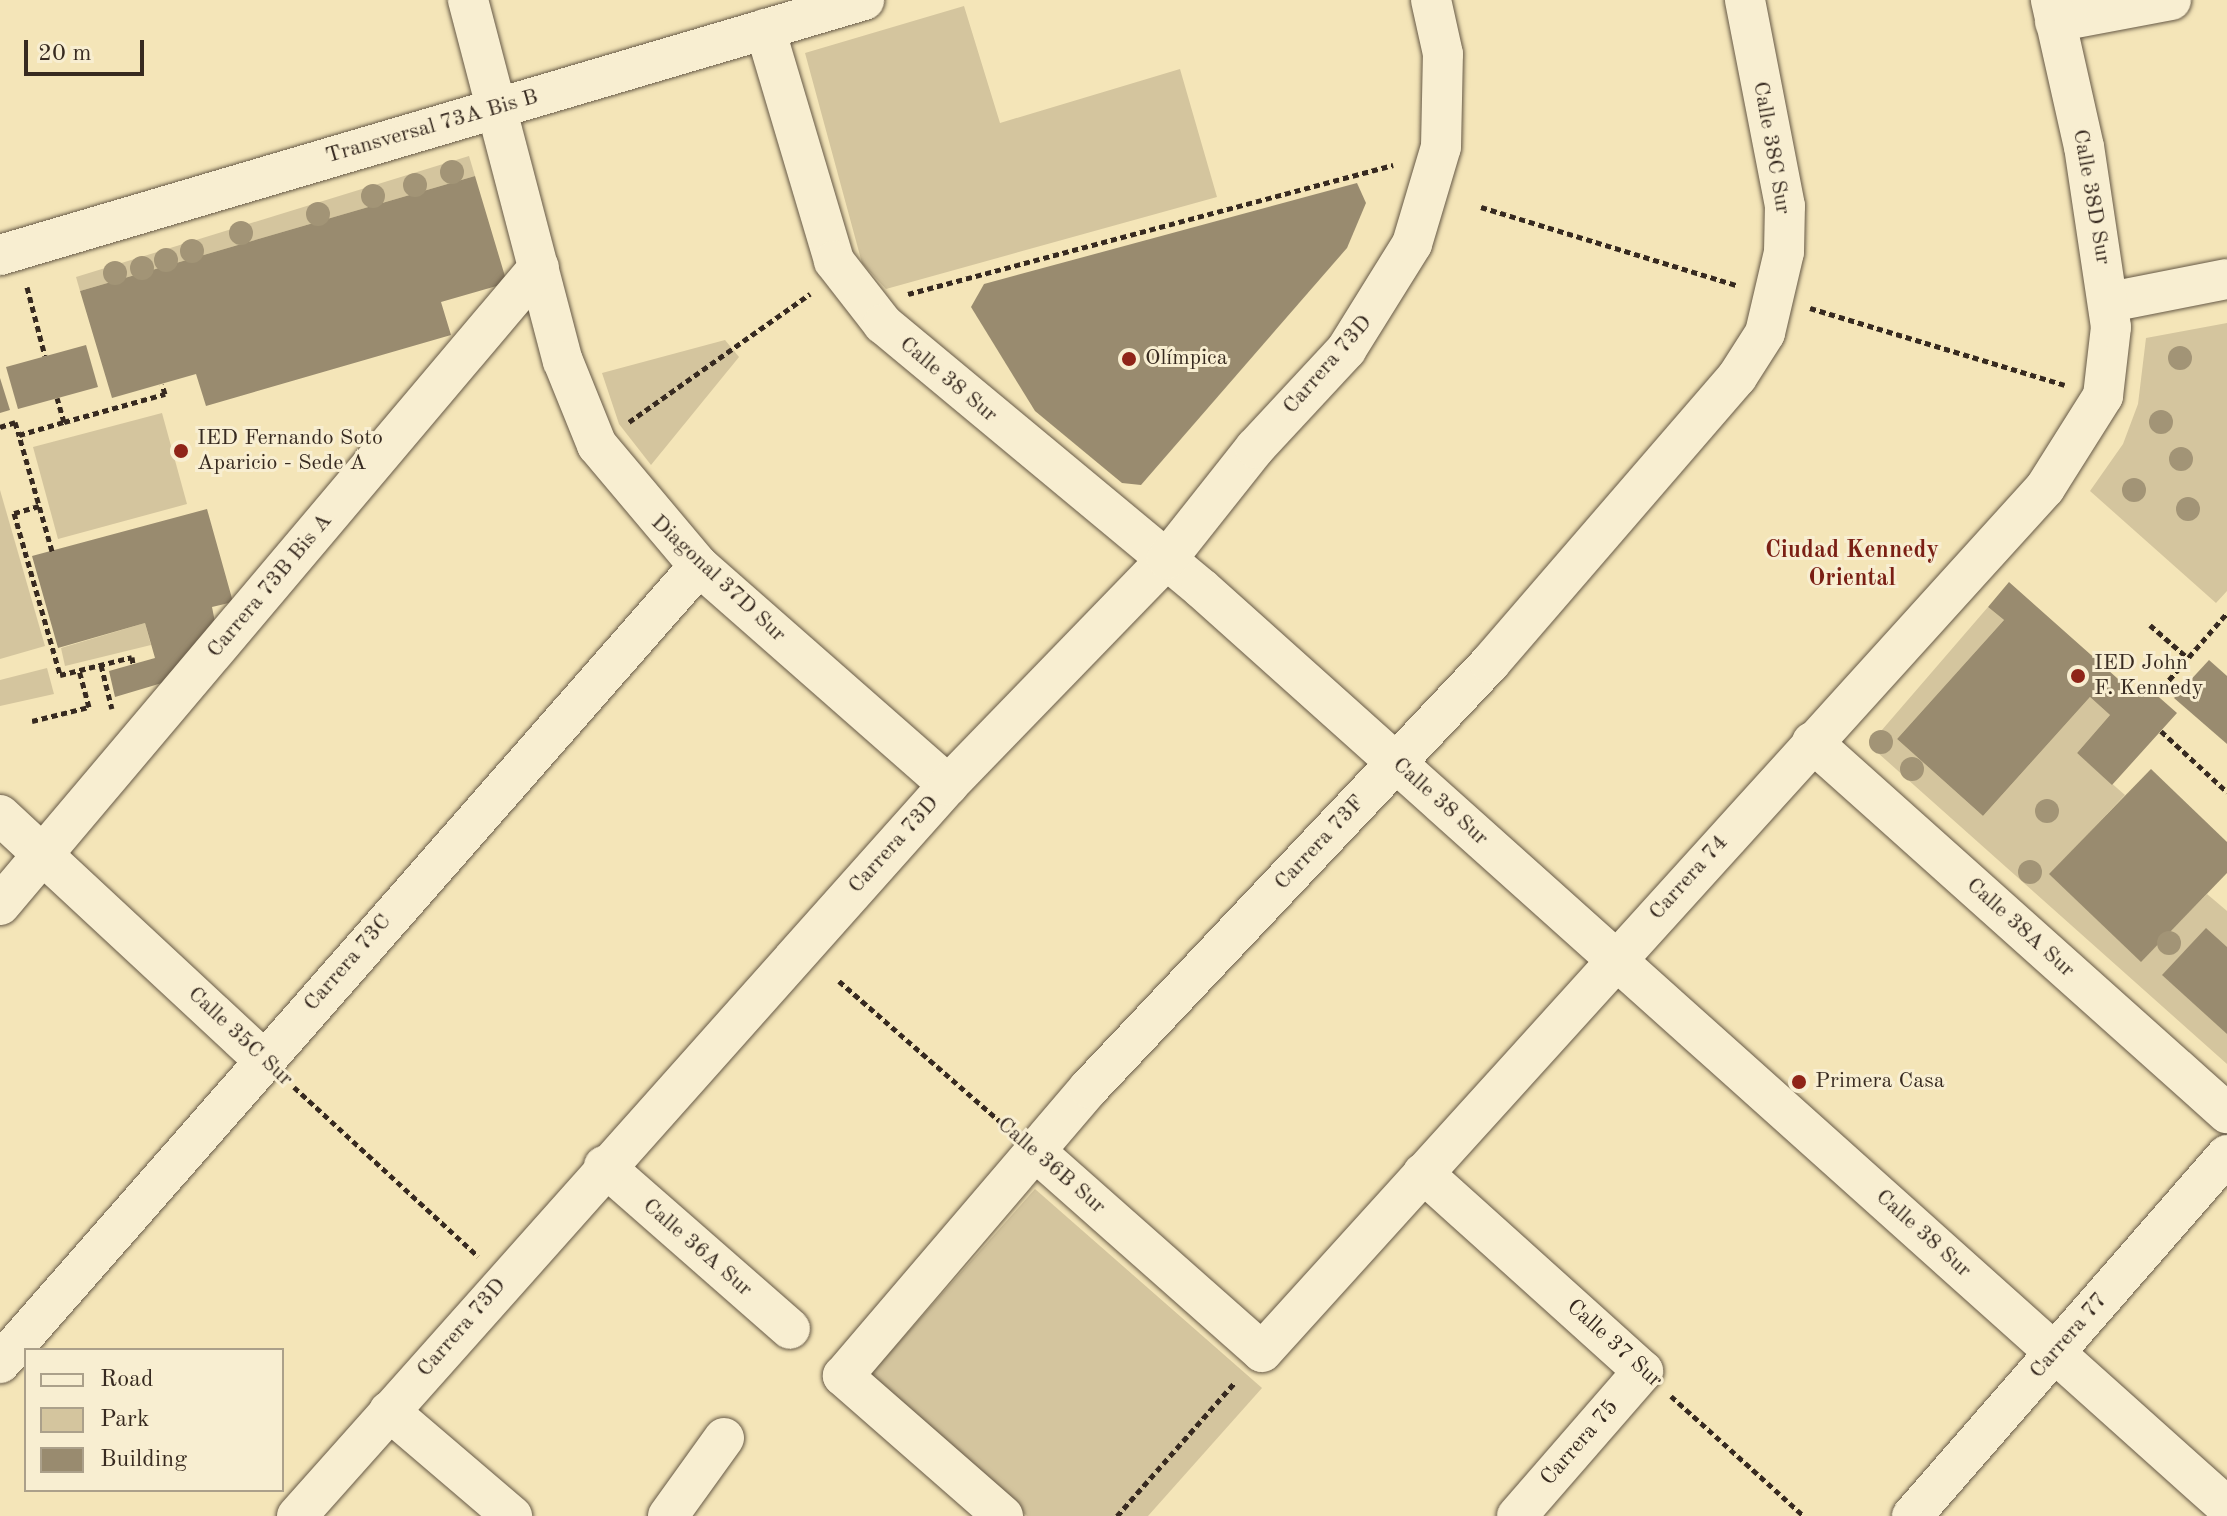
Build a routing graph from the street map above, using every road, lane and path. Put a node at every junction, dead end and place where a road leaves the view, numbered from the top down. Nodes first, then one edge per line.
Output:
1 (468, 0) edge
2 (864, 0) edge
3 (1431, 0) edge
4 (1745, 0) edge
5 (2171, 0) edge
6 (2053, 11) edge
7 (765, 29) junction
8 (497, 108) junction
9 (1395, 164) dead end
10 (539, 267) junction
11 (12, 268) edge
12 (840, 273) junction
13 (2227, 279) edge
14 (1777, 298) joint
15 (2110, 302) junction
16 (865, 306) junction
17 (45, 356) dead end
18 (162, 384) dead end
19 (2103, 396) joint
20 (57, 398) dead end
21 (64, 422) junction
22 (0, 427) edge
23 (19, 435) junction
24 (597, 445) junction
25 (39, 506) junction
26 (52, 551) dead end
27 (1167, 559) junction
28 (699, 566) junction
29 (2227, 613) edge
30 (2150, 625) dead end
31 (2188, 658) junction
32 (133, 664) dead end
33 (101, 665) junction
34 (79, 670) junction
35 (2156, 695) dead end
36 (113, 714) dead end
37 (32, 721) dead end
38 (2161, 731) dead end
39 (1812, 742) junction
40 (1396, 762) junction
41 (948, 785) junction
42 (2227, 792) edge
43 (0, 815) edge
44 (43, 854) junction
45 (0, 905) edge
46 (1616, 959) junction
47 (839, 981) dead end
48 (263, 1059) junction
49 (2227, 1113) edge
50 (1035, 1151) junction
51 (2227, 1155) edge
52 (604, 1166) junction
53 (1423, 1173) junction
54 (480, 1257) dead end
55 (790, 1329) dead end
56 (1262, 1352) junction
57 (2055, 1352) junction
58 (0, 1363) edge
59 (1643, 1371) junction
60 (389, 1411) junction
61 (724, 1438) dead end
62 (2227, 1507) edge
63 (297, 1516) edge
64 (512, 1516) edge
65 (668, 1516) edge
66 (1003, 1516) edge
67 (1117, 1516) edge
68 (1517, 1516) edge
69 (1804, 1516) edge
70 (1912, 1516) edge

1 - 8 street, Diagonal 37D Sur
2 - 7 street, Transversal 73A Bis B
3 - 27 street, Carrera 73D
4 - 14 street, Calle 38C Sur
5 - 6 street
6 - 15 street, Calle 38D Sur
7 - 8 street, Transversal 73A Bis B
7 - 12 street, Calle 38 Sur
8 - 10 street, Diagonal 37D Sur
8 - 11 street, Transversal 73A Bis B
9 - 16 path
10 - 24 street, Diagonal 37D Sur
10 - 44 street, Carrera 73B Bis A
11 - 17 path
12 - 16 street, Calle 38 Sur
12 - 24 path
13 - 15 street
14 - 40 street, Carrera 73F
15 - 19 street, Calle 38D Sur
16 - 27 street, Calle 38 Sur
18 - 21 path
19 - 39 street, Carrera 74
20 - 21 path
21 - 23 path
22 - 23 path
23 - 25 path
24 - 28 street, Diagonal 37D Sur
25 - 26 path
25 - 34 path
27 - 40 street, Calle 38 Sur
27 - 41 street, Carrera 73D
28 - 41 street, Diagonal 37D Sur
28 - 48 street, Carrera 73C
29 - 31 path
30 - 31 path
31 - 35 path
32 - 33 path
33 - 34 path
33 - 36 path
34 - 37 path
38 - 42 path
39 - 46 street, Carrera 74
39 - 49 street, Calle 38A Sur
40 - 46 street, Calle 38 Sur
40 - 50 street, Carrera 73F
41 - 52 street, Carrera 73D
43 - 44 street, Calle 35C Sur
44 - 45 street, Carrera 73B Bis A
44 - 48 street, Calle 35C Sur
46 - 53 street, Carrera 74
46 - 57 street, Calle 38 Sur
47 - 50 path, Calle 36B Sur
48 - 54 path, Calle 35C Sur
48 - 58 street, Carrera 73C
50 - 56 street, Calle 36B Sur
50 - 66 street, Carrera 73F
51 - 57 street, Carrera 77
52 - 55 street, Calle 36A Sur
52 - 60 street, Carrera 73D
53 - 56 street, Carrera 74
53 - 59 street, Calle 37 Sur
56 - 67 path
57 - 62 street, Calle 38 Sur
57 - 70 street, Carrera 77
59 - 68 street, Carrera 75
59 - 69 path, Calle 37 Sur
60 - 63 street, Carrera 73D
60 - 64 street
61 - 65 street

